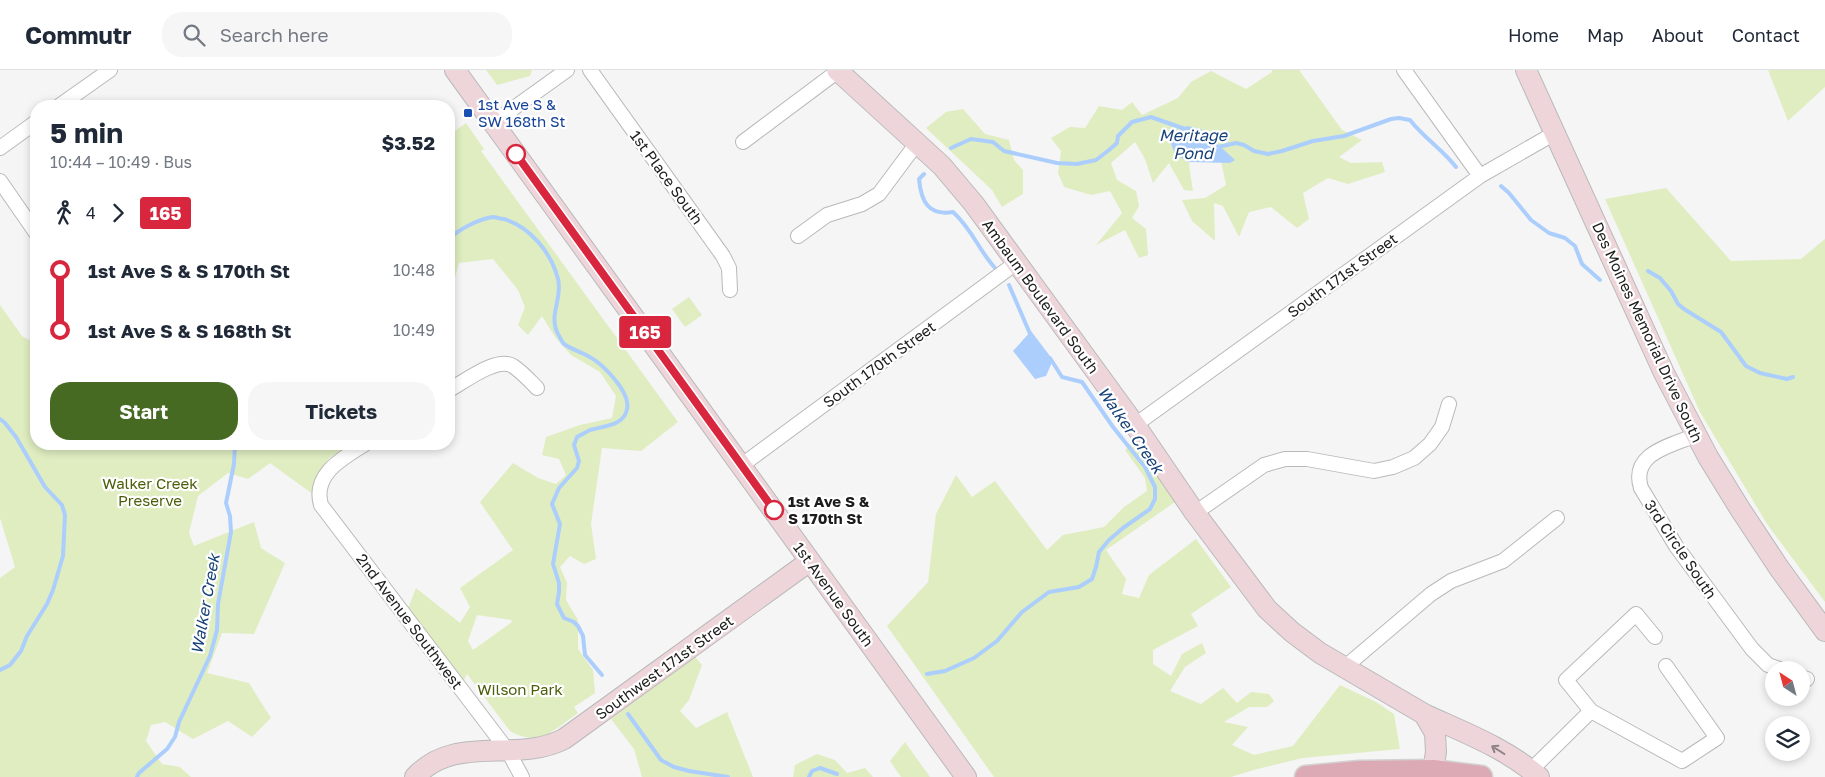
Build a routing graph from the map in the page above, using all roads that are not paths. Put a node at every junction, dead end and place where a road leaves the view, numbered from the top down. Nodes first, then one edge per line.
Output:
1 (110, 70) edge
2 (455, 70) edge
3 (567, 70) edge
4 (590, 70) edge
5 (838, 70) edge
6 (1404, 70) edge
7 (1526, 70) edge
8 (68, 100) edge
9 (493, 123) junction
10 (30, 126) edge
11 (1555, 133) junction
12 (743, 142) dead end
13 (917, 143) junction
14 (0, 148) edge
15 (1480, 176) junction
16 (0, 181) edge
17 (30, 224) edge
18 (798, 236) dead end
19 (1016, 263) junction
20 (730, 290) dead end
21 (455, 387) edge
22 (537, 388) dead end
23 (1449, 404) dead end
24 (1135, 425) junction
25 (1696, 435) junction
26 (356, 450) edge
27 (742, 465) junction
28 (1195, 513) junction
29 (1557, 518) dead end
30 (810, 561) junction
31 (1825, 631) edge
32 (1655, 637) dead end
33 (1765, 662) edge
34 (1666, 666) dead end
35 (1345, 667) junction
36 (1591, 711) junction
37 (1424, 714) junction
38 (508, 751) junction
39 (1433, 771) junction
40 (1535, 774) edge
41 (415, 777) edge
42 (522, 777) edge
43 (966, 777) edge
44 (1306, 777) edge
45 (1481, 777) edge

1 - 8 street
2 - 9 street, 1st Avenue South
3 - 9 street
4 - 20 street, 1st Place South
5 - 12 street
5 - 13 street, Ambaum Boulevard South
6 - 15 street
7 - 11 street, Des Moines Memorial Drive South
9 - 27 street, 1st Avenue South
10 - 14 street
11 - 15 street, South 171st Street
11 - 25 street, Des Moines Memorial Drive South
13 - 18 street
13 - 19 street, Ambaum Boulevard South
15 - 24 street, South 171st Street
16 - 17 street
19 - 24 street, Ambaum Boulevard South
19 - 27 street, South 170th Street
21 - 22 street
23 - 28 street
24 - 28 street, Ambaum Boulevard South
25 - 31 street, Des Moines Memorial Drive South
25 - 33 street, 3rd Circle South
26 - 38 street, 2nd Avenue Southwest
27 - 30 street, 1st Avenue South
28 - 35 street, Ambaum Boulevard South
29 - 35 street
30 - 38 street, Southwest 171st Street
30 - 43 street, 1st Avenue South
32 - 36 street
34 - 36 street
35 - 37 street, Ambaum Boulevard South
36 - 40 street
37 - 39 street
40 -> 37 street, Ambaum Boulevard South
38 - 41 street, Southwest 171st Street
38 - 42 street, 2nd Avenue Southwest
39 - 44 main road
39 - 45 main road

